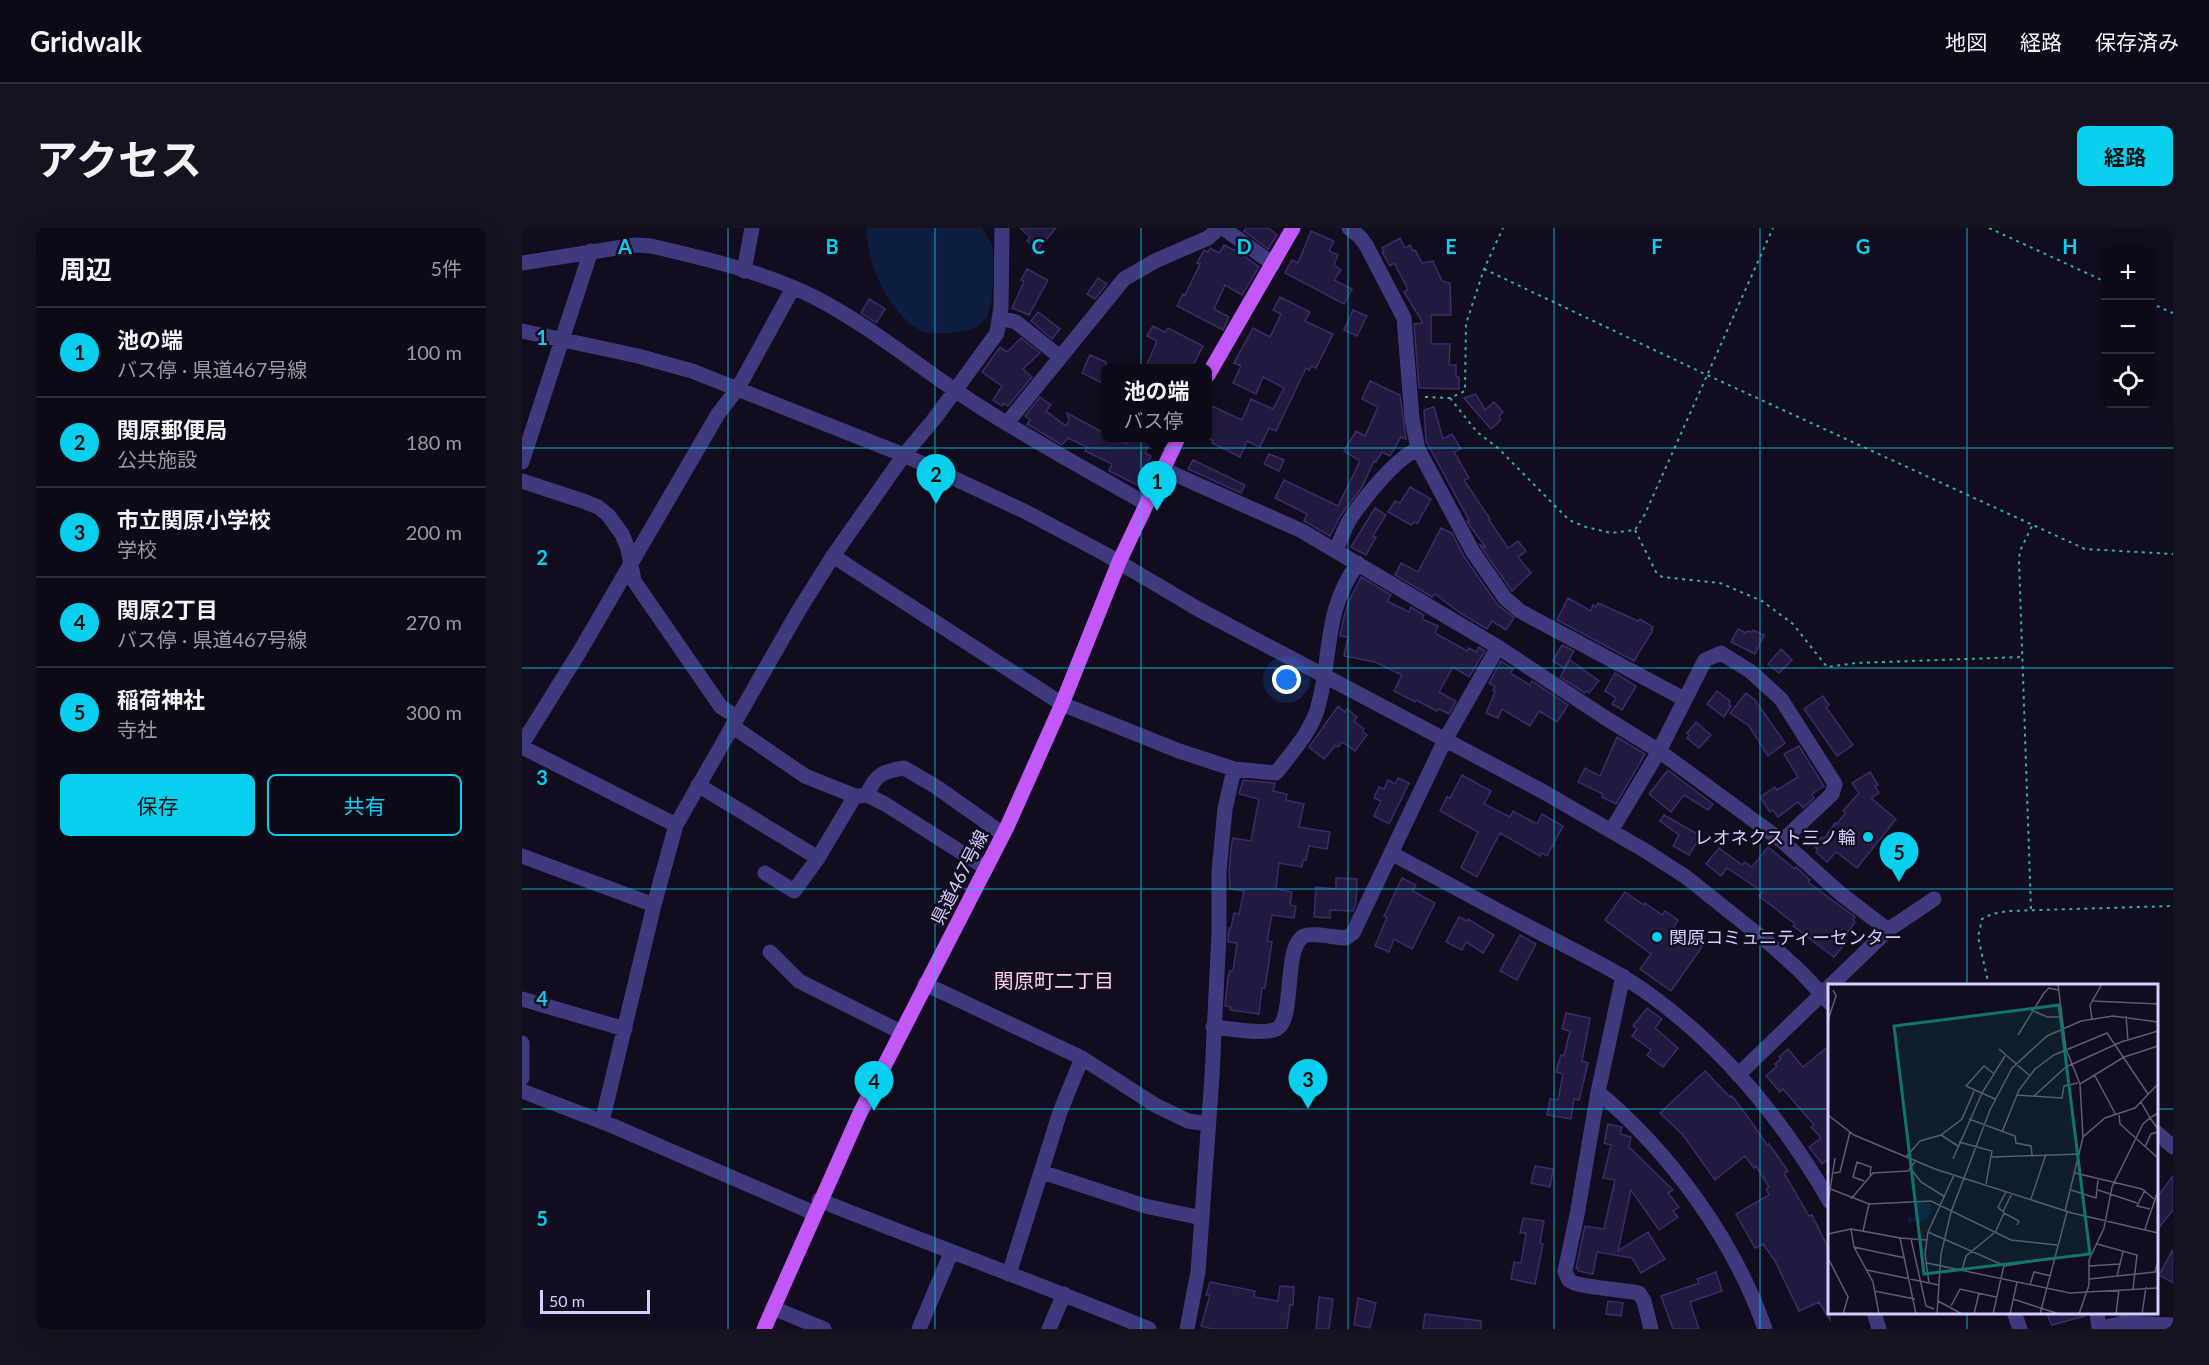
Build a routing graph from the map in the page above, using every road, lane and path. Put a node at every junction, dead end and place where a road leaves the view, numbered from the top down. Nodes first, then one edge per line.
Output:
1 (752, 228) edge
2 (1002, 228) edge
3 (1221, 228) edge
4 (1293, 228) edge
5 (1349, 228) edge
6 (1503, 228) edge
7 (1773, 228) edge
8 (1989, 228) edge
9 (591, 251) junction
10 (522, 263) edge
11 (1273, 264) junction
12 (1484, 269) junction
13 (744, 271) junction
14 (2101, 280) edge
15 (793, 288) junction
16 (2155, 305) edge
17 (2173, 313) edge
18 (1000, 318) junction
19 (522, 331) edge
20 (562, 339) junction
21 (1060, 357) junction
22 (1212, 368) edge
23 (1707, 375) junction
24 (738, 388) junction
25 (954, 390) junction
26 (1411, 396) junction
27 (1450, 398) junction
28 (1007, 423) junction
29 (1176, 442) edge
30 (1418, 448) junction
31 (904, 455) junction
32 (522, 462) edge
33 (1163, 469) junction
34 (522, 481) edge
35 (1147, 504) junction
36 (2033, 524) junction
37 (1635, 530) junction
38 (1336, 550) junction
39 (2173, 554) edge
40 (833, 556) junction
41 (632, 562) junction
42 (1119, 562) junction
43 (1358, 563) junction
44 (1498, 647) junction
45 (2022, 657) junction
46 (1324, 675) junction
47 (1684, 699) junction
48 (1062, 704) junction
49 (735, 721) junction
50 (1444, 740) junction
51 (522, 745) edge
52 (1659, 751) junction
53 (1234, 769) junction
54 (698, 785) junction
55 (861, 796) junction
56 (676, 825) junction
57 (1611, 831) junction
58 (1003, 834) junction
59 (1782, 841) junction
60 (1391, 853) junction
61 (522, 856) edge
62 (818, 858) junction
63 (986, 868) junction
64 (765, 873) dead end
65 (1934, 899) dead end
66 (654, 905) junction
67 (2173, 906) edge
68 (2031, 909) junction
69 (1888, 930) junction
70 (770, 952) dead end
71 (1623, 976) junction
72 (925, 984) junction
73 (1838, 984) edge
74 (1989, 984) edge
75 (1825, 998) edge
76 (522, 999) edge
77 (1213, 1027) junction
78 (625, 1029) junction
79 (901, 1032) junction
80 (522, 1043) edge
81 (1082, 1058) junction
82 (1738, 1075) junction
83 (522, 1078) edge
84 (522, 1091) edge
85 (1598, 1092) junction
86 (602, 1122) junction
87 (1208, 1124) junction
88 (1042, 1172) junction
89 (1828, 1199) edge
90 (817, 1207) junction
91 (1202, 1218) junction
92 (951, 1253) junction
93 (1009, 1274) junction
94 (1064, 1294) junction
95 (773, 1308) junction
96 (1875, 1314) edge
97 (2015, 1314) edge
98 (2097, 1314) edge
99 (2173, 1325) edge
100 (764, 1329) edge
101 (824, 1329) edge
102 (919, 1329) edge
103 (1049, 1329) edge
104 (1149, 1329) edge
105 (1187, 1329) edge
106 (1651, 1329) edge
107 (1765, 1329) edge
108 (1879, 1329) edge
109 (2020, 1329) edge
110 (2099, 1329) edge

1 - 13 street
2 - 18 street
3 - 11 street
3 - 21 street
4 - 11 main road
5 - 26 street
6 - 12 path
7 - 23 path
8 - 14 path
9 - 10 street
9 - 13 street
9 - 20 street
11 - 22 main road
12 - 23 path
12 - 27 path
13 - 15 street
15 - 24 street
15 - 25 street
16 - 17 path
18 - 21 street
18 - 25 street
19 - 20 street
20 - 24 street
20 - 32 street
21 - 28 street
23 - 36 path
23 - 37 path
24 - 31 street
24 - 41 street
25 - 28 street
25 - 31 street
26 - 27 path
26 - 30 street
27 - 37 path
28 - 35 street
29 - 33 main road, 県道467号線
30 - 38 street
30 - 47 street
31 - 40 street
31 - 42 street
33 - 35 main road, 県道467号線
33 - 38 street
34 - 41 street
35 - 42 main road, 県道467号線
36 - 39 path
36 - 45 path
37 - 45 path
38 - 43 street
40 - 48 street
40 - 49 street
41 - 49 street
41 - 51 street
42 - 46 street
42 - 48 main road, 県道467号線
43 - 44 street
43 - 46 street
44 - 50 street
44 - 52 street
45 - 68 path
46 - 50 street
46 - 53 street
47 - 52 street
47 - 59 street
48 - 53 street
48 - 58 main road, 県道467号線
49 - 54 street
49 - 55 street
50 - 57 street
50 - 60 street
51 - 56 street
52 - 57 street
52 - 59 street
53 - 77 street
54 - 56 street
54 - 62 street
55 - 58 street
55 - 62 street
55 - 63 street
56 - 66 street
57 - 75 street
58 - 63 main road, 県道467号線
59 - 69 street
60 - 71 street
60 - 77 street
61 - 66 street
62 - 64 street
63 - 72 main road, 県道467号線
65 - 69 street
66 - 78 street
67 - 68 path
68 - 74 path
69 - 73 street
70 - 79 street
71 - 82 street
71 - 85 street
72 - 79 main road, 県道467号線
72 - 81 street
75 - 82 street
76 - 78 street
77 - 87 street
78 - 86 street
79 - 90 main road, 県道467号線
80 - 83 street
81 - 87 street
81 - 88 street
82 - 89 street
84 - 86 street
85 - 106 street
85 - 107 street
86 - 90 street
87 - 91 street
88 - 91 street
88 - 93 street
90 - 92 street
90 - 95 main road, 県道467号線
91 - 105 street
92 - 93 street
92 - 102 street
93 - 94 street
94 - 103 street
94 - 104 street
95 - 100 main road, 県道467号線
95 - 101 street
96 - 108 street
97 - 109 street
98 - 110 street
99 - 110 street

